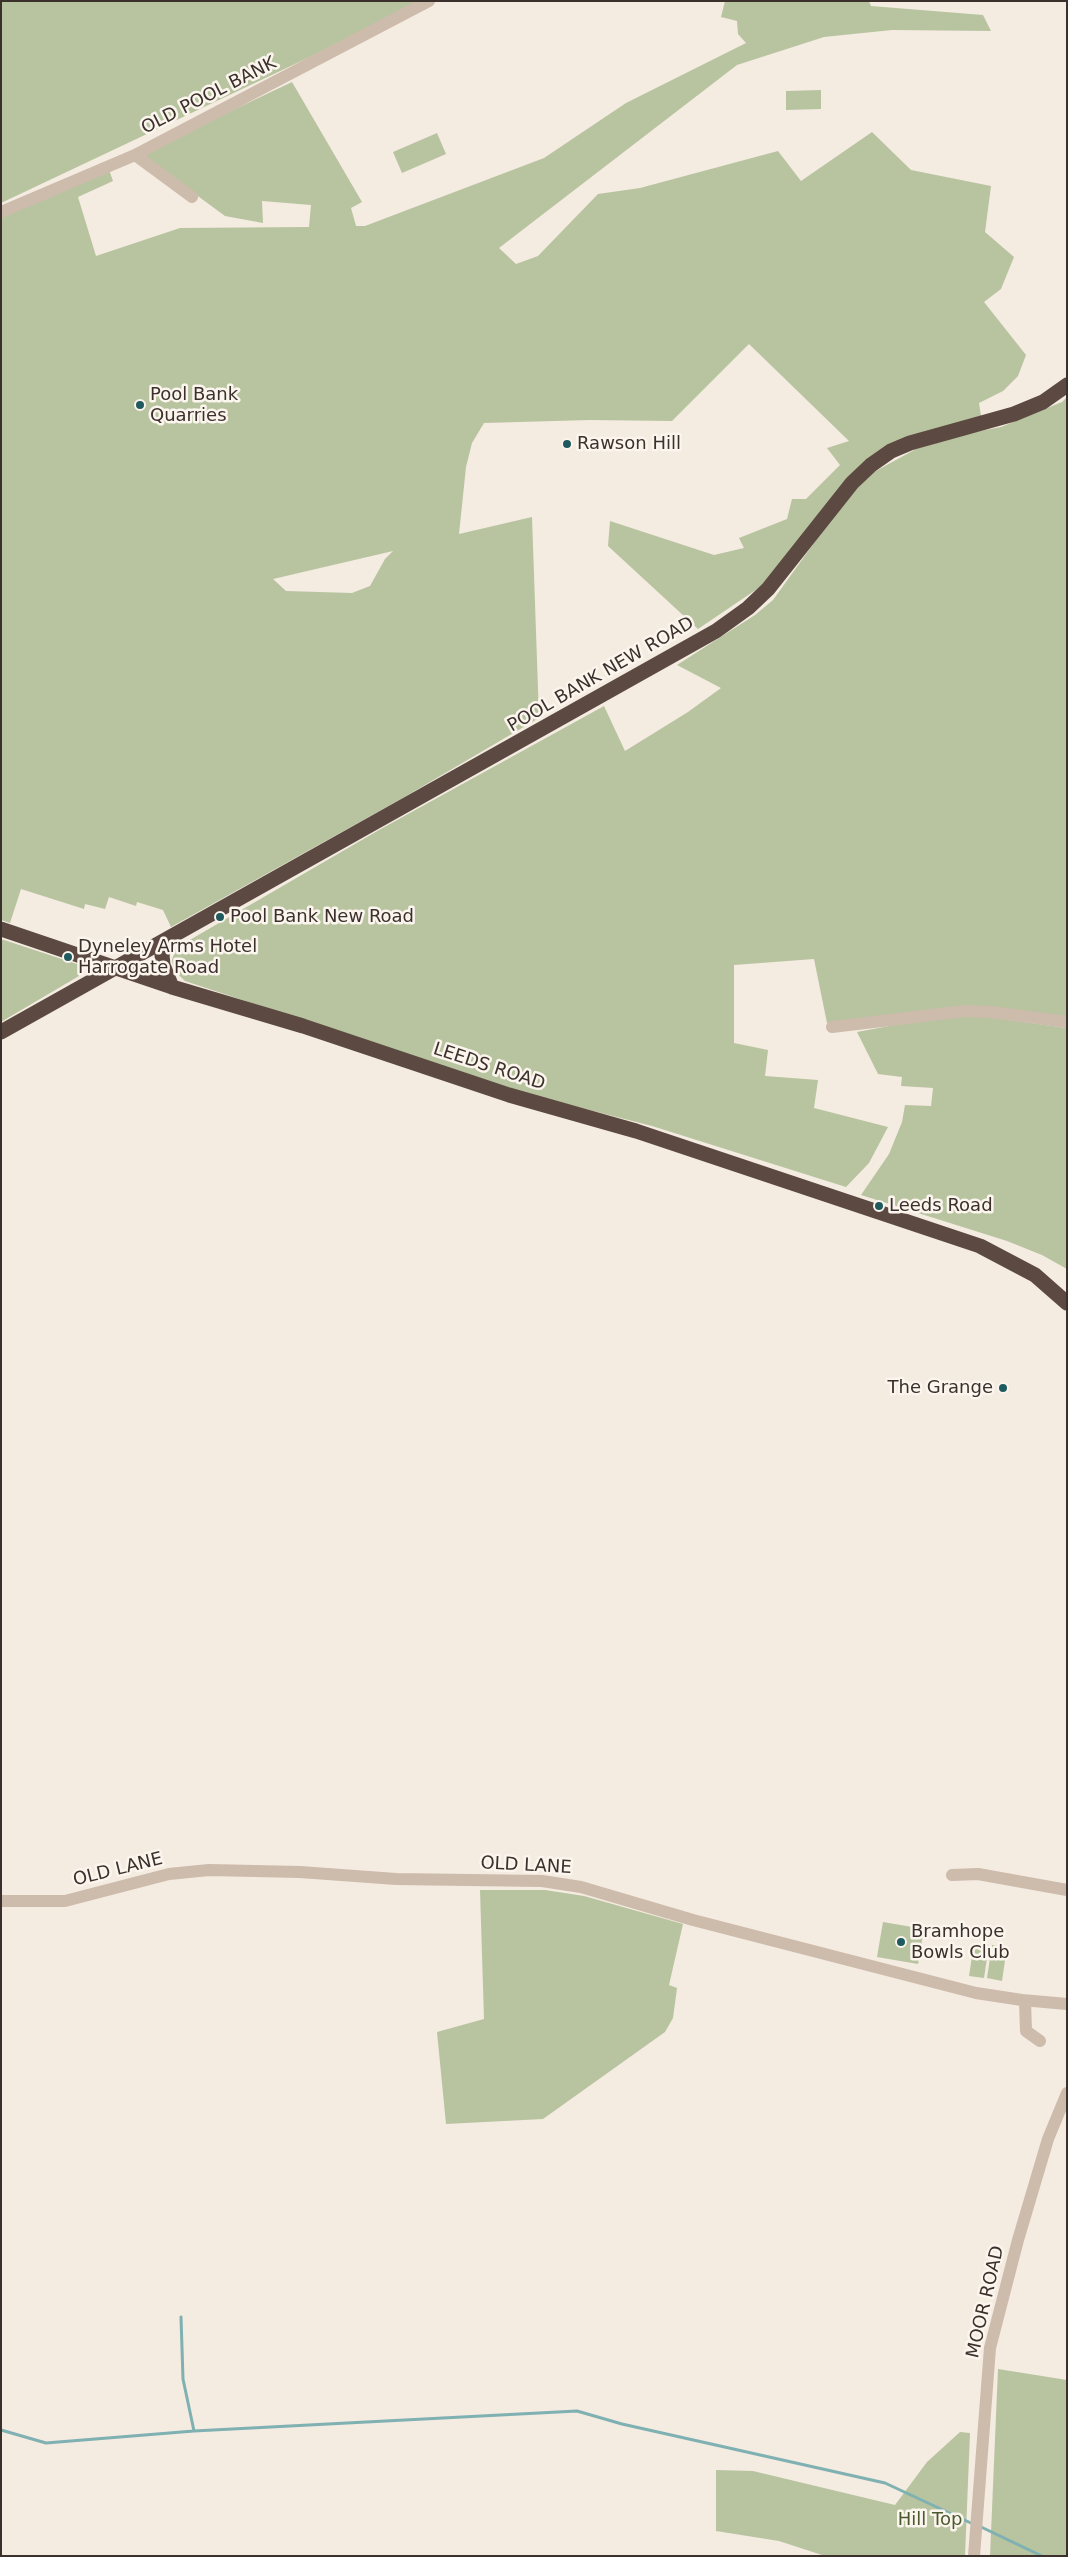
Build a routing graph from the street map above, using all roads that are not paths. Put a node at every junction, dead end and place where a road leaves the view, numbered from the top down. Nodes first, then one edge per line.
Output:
1 (429, 1) edge
2 (135, 155) junction
3 (192, 197) dead end
4 (1, 212) edge
5 (1067, 385) edge
6 (1, 929) edge
7 (167, 941) junction
8 (118, 968) junction
9 (172, 987) junction
10 (1067, 1022) edge
11 (832, 1027) dead end
12 (1, 1032) edge
13 (1067, 1303) edge
14 (952, 1875) dead end
15 (1067, 1890) edge
16 (1, 1901) edge
17 (1025, 2001) junction
18 (1067, 2004) edge
19 (1040, 2041) dead end
20 (1067, 2093) edge
21 (974, 2556) edge

1 - 2 street, OLD POOL BANK
2 - 3 street
2 - 4 street, OLD POOL BANK
5 - 7 highway, POOL BANK NEW ROAD
6 - 8 highway, LEEDS ROAD
7 - 8 highway, POOL BANK NEW ROAD
7 - 9 highway
8 - 9 highway, LEEDS ROAD
8 - 12 highway, POOL BANK NEW ROAD
9 - 13 highway, LEEDS ROAD
10 - 11 street
14 - 15 street
16 - 17 street, OLD LANE
17 - 18 street, OLD LANE
17 - 19 street
20 - 21 street, MOOR ROAD

